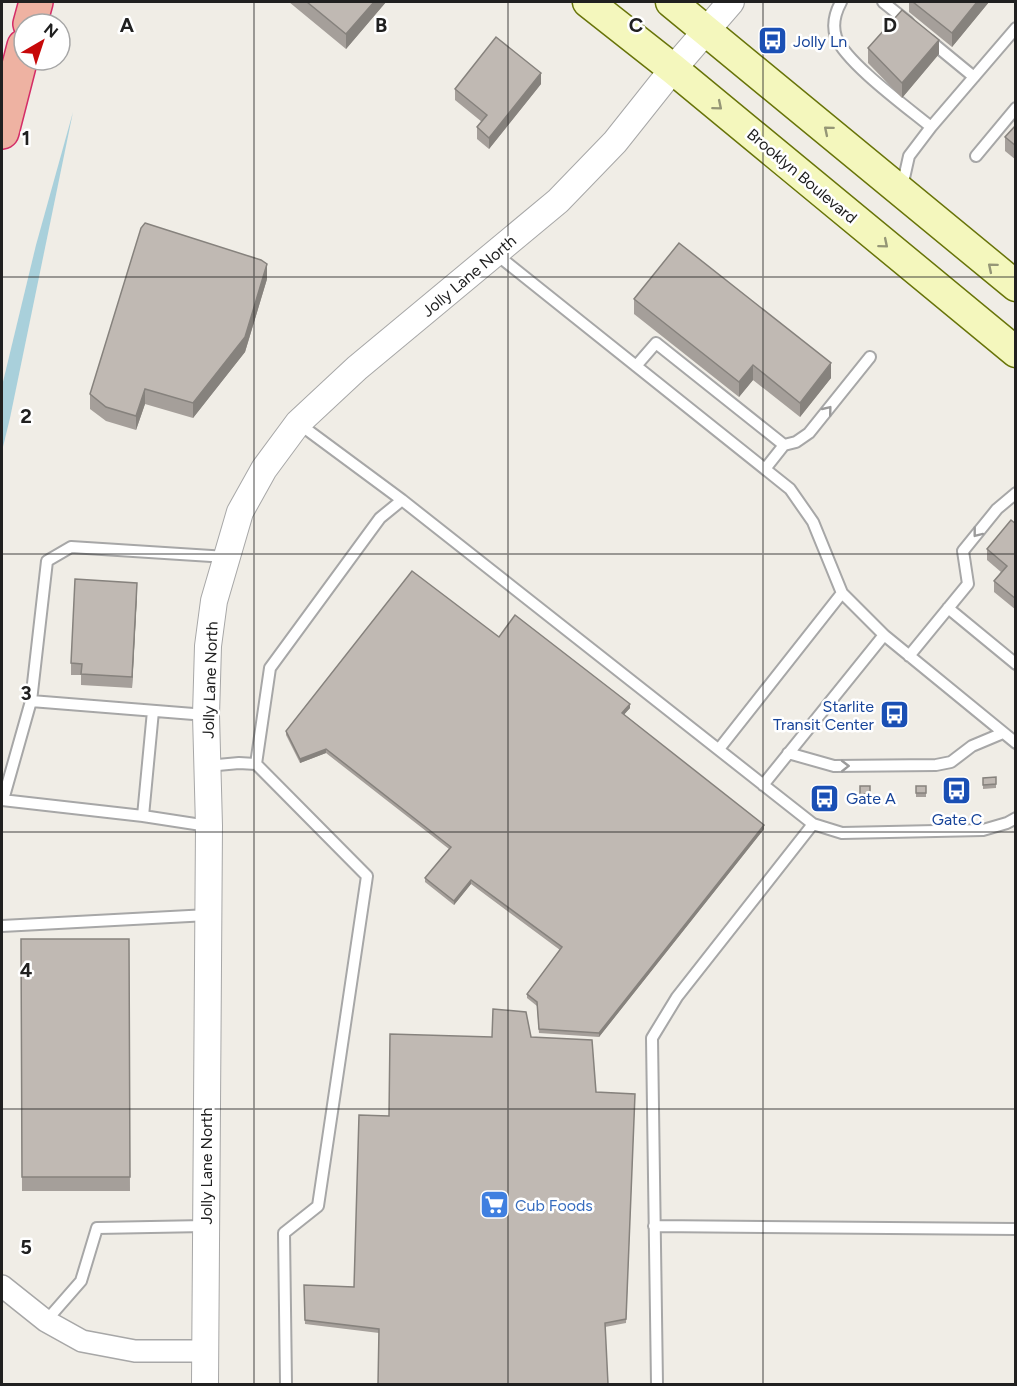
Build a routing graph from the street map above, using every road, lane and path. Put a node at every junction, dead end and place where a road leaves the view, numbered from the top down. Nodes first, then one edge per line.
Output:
1 (588, 2) edge
2 (671, 2) edge
3 (730, 2) edge
4 (841, 2) edge
5 (883, 2) edge
6 (1016, 28) edge
7 (707, 30) junction
8 (673, 69) junction
9 (17, 72) edge
10 (974, 77) junction
11 (1016, 108) edge
12 (931, 127) junction
13 (2, 132) edge
14 (976, 156) dead end
15 (901, 190) junction
16 (496, 254) junction
17 (1016, 286) edge
18 (1016, 352) edge
19 (870, 357) dead end
20 (636, 366) junction
21 (298, 423) junction
22 (784, 445) junction
23 (765, 469) junction
24 (1016, 493) edge
25 (402, 500) junction
26 (227, 557) junction
27 (842, 593) junction
28 (948, 609) junction
29 (884, 635) junction
30 (909, 656) junction
31 (1016, 664) edge
32 (31, 701) junction
33 (153, 711) junction
34 (206, 715) junction
35 (1003, 733) junction
36 (1016, 743) edge
37 (719, 749) junction
38 (788, 753) junction
39 (256, 764) junction
40 (207, 766) junction
41 (763, 785) junction
42 (2, 800) edge
43 (143, 816) junction
44 (1016, 818) edge
45 (813, 824) junction
46 (209, 826) junction
47 (208, 915) junction
48 (2, 926) edge
49 (205, 1226) junction
50 (654, 1226) junction
51 (1016, 1229) edge
52 (2, 1286) edge
53 (45, 1321) junction
54 (206, 1351) junction
55 (205, 1384) edge
56 (286, 1384) edge
57 (657, 1384) edge

1 - 8 main road, Brooklyn Boulevard
2 - 7 main road
3 - 7 street, Jolly Lane North
4 - 12 lane
5 - 10 lane
6 - 10 lane
7 - 8 street, Jolly Lane North
15 -> 7 main road
8 - 16 street, Jolly Lane North
8 -> 18 main road, Brooklyn Boulevard
9 - 13 highway
10 - 12 lane
11 - 14 lane
12 - 15 lane
17 -> 15 main road
16 - 20 lane
16 - 21 street, Jolly Lane North
22 -> 19 lane
20 - 22 lane
20 - 23 lane
21 - 25 lane
21 - 26 street, Jolly Lane North
22 - 23 lane
23 - 27 lane
24 -> 28 lane
25 - 37 lane
25 - 39 lane
26 - 32 lane
26 - 34 street, Jolly Lane North
27 - 29 lane
27 - 37 lane
28 - 30 lane
28 - 31 lane
29 - 30 lane
29 - 38 lane
30 - 35 lane
32 - 33 lane
32 - 42 lane
33 - 34 lane
33 - 43 lane
34 - 40 street, Jolly Lane North
35 - 36 lane
38 -> 35 lane
37 - 41 lane
38 - 41 lane
39 - 40 lane
39 - 56 lane
40 - 46 street, Jolly Lane North
41 - 45 lane
42 - 43 lane
43 - 46 lane
44 - 45 lane
45 - 50 lane
46 - 47 street, Jolly Lane North
47 - 48 lane
47 - 49 street, Jolly Lane North
49 - 53 lane
49 - 54 street, Jolly Lane North
50 - 51 lane
50 - 57 lane
52 - 53 street
53 - 54 street
54 - 55 street, Jolly Lane North

